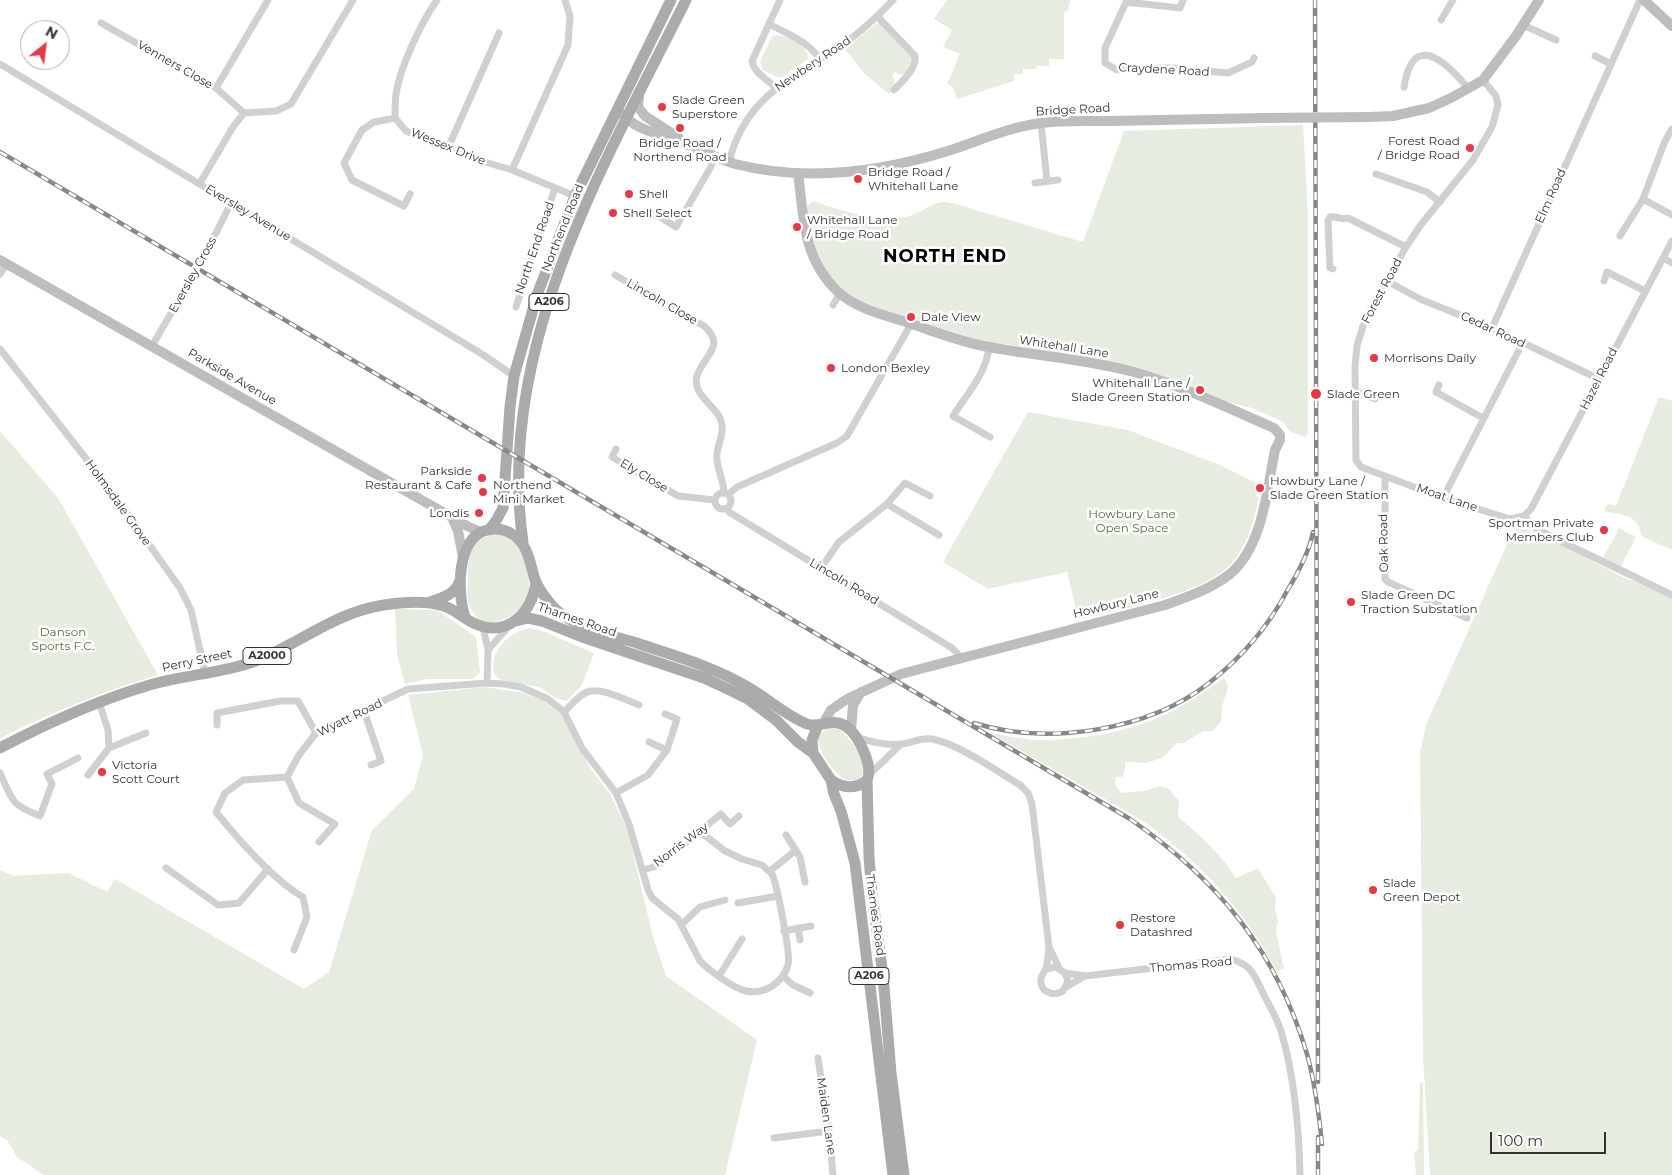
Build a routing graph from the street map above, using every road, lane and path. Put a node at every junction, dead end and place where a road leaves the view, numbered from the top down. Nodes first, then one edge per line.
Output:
1 (268, 0) edge
2 (353, 0) edge
3 (437, 0) edge
4 (565, 0) edge
5 (671, 0) edge
6 (686, 0) edge
7 (780, 0) edge
8 (893, 0) edge
9 (1183, 0) edge
10 (1454, 0) edge
11 (1539, 0) edge
12 (1642, 0) edge
13 (1127, 1) edge
14 (878, 17) junction
15 (1441, 20) dead end
16 (102, 23) dead end
17 (768, 24) junction
18 (1523, 25) junction
19 (1672, 26) edge
20 (498, 33) dead end
21 (1556, 40) dead end
22 (1594, 56) dead end
23 (1254, 58) dead end
24 (820, 59) junction
25 (0, 64) edge
26 (1611, 64) junction
27 (1483, 80) junction
28 (1404, 87) dead end
29 (216, 88) junction
30 (776, 88) junction
31 (1468, 88) junction
32 (894, 90) dead end
33 (639, 95) junction
34 (617, 108) junction
35 (244, 113) junction
36 (395, 118) junction
37 (626, 119) junction
38 (1041, 123) junction
39 (1672, 129) edge
40 (686, 144) junction
41 (448, 148) junction
42 (715, 157) junction
43 (729, 162) junction
44 (512, 170) junction
45 (798, 173) junction
46 (1376, 174) dead end
47 (1058, 180) dead end
48 (1047, 181) junction
49 (1036, 183) dead end
50 (200, 184) junction
51 (555, 188) junction
52 (410, 194) dead end
53 (575, 196) junction
54 (1643, 200) junction
55 (1440, 202) junction
56 (231, 204) junction
57 (655, 214) dead end
58 (1672, 215) edge
59 (1620, 236) dead end
60 (1672, 241) edge
61 (1406, 247) junction
62 (1663, 258) junction
63 (3, 262) edge
64 (1672, 263) edge
65 (1333, 269) dead end
66 (0, 274) edge
67 (615, 275) dead end
68 (1387, 280) junction
69 (1604, 281) dead end
70 (1645, 291) junction
71 (840, 293) junction
72 (834, 305) dead end
73 (516, 307) dead end
74 (911, 324) junction
75 (1492, 328) junction
76 (1522, 344) junction
77 (152, 346) junction
78 (989, 347) junction
79 (0, 349) edge
80 (495, 362) junction
81 (518, 362) junction
82 (514, 376) junction
83 (1598, 379) junction
84 (1355, 391) junction
85 (1436, 392) dead end
86 (1375, 399) dead end
87 (1483, 418) junction
88 (1280, 435) joint
89 (990, 437) dead end
90 (616, 449) dead end
91 (1356, 460) joint
92 (1385, 476) junction
93 (726, 494) junction
94 (930, 496) dead end
95 (1443, 498) junction
96 (715, 500) junction
97 (888, 504) junction
98 (727, 508) junction
99 (1524, 516) junction
100 (452, 517) junction
101 (485, 531) junction
102 (939, 535) dead end
103 (523, 542) junction
104 (463, 557) junction
105 (821, 568) junction
106 (461, 574) junction
107 (536, 582) junction
108 (1672, 595) edge
109 (429, 602) junction
110 (465, 617) junction
111 (1468, 618) dead end
112 (511, 624) junction
113 (483, 627) junction
114 (488, 650) junction
115 (962, 658) junction
116 (204, 673) junction
117 (487, 683) junction
118 (861, 692) junction
119 (99, 702) junction
120 (639, 704) dead end
121 (364, 710) junction
122 (564, 712) junction
123 (665, 714) dead end
124 (217, 724) dead end
125 (821, 724) junction
126 (146, 733) dead end
127 (316, 733) junction
128 (853, 733) junction
129 (649, 742) dead end
130 (901, 744) junction
131 (0, 748) edge
132 (109, 748) junction
133 (667, 750) junction
134 (813, 753) junction
135 (78, 758) dead end
136 (371, 765) dead end
137 (0, 773) edge
138 (88, 775) dead end
139 (287, 777) junction
140 (868, 778) junction
141 (831, 780) junction
142 (616, 793) junction
143 (739, 816) dead end
144 (697, 835) junction
145 (786, 835) dead end
146 (319, 842) dead end
147 (796, 850) junction
148 (166, 868) dead end
149 (268, 869) junction
150 (643, 870) junction
151 (770, 871) junction
152 (805, 882) dead end
153 (778, 896) junction
154 (725, 900) dead end
155 (738, 904) dead end
156 (682, 924) junction
157 (811, 926) dead end
158 (798, 928) junction
159 (784, 931) junction
160 (742, 940) dead end
161 (800, 940) dead end
162 (1049, 947) junction
163 (294, 950) dead end
164 (1046, 969) junction
165 (1062, 970) junction
166 (719, 976) junction
167 (783, 976) junction
168 (1085, 976) junction
169 (1066, 988) junction
170 (810, 993) dead end
171 (818, 1058) dead end
172 (829, 1131) junction
173 (774, 1138) dead end
174 (833, 1175) edge
175 (894, 1175) edge
176 (904, 1175) edge
177 (1300, 1175) edge

1 - 29 street
2 - 35 street
3 - 36 street
4 - 44 street
5 - 34 main road, Northend Road / A206
6 - 33 main road, Northend Road / A206
7 - 17 street
8 - 14 street, Newbery Road
9 - 13 street, Craydene Road
10 - 15 street
11 - 18 street, Bridge Road
12 - 19 street
12 - 26 street, Elm Road
13 - 23 street, Craydene Road
14 - 24 street, Newbery Road
14 - 32 street
16 - 29 street, Venners Close
17 - 24 street
17 - 30 street
18 - 21 street
18 - 27 street, Bridge Road
20 - 41 street
22 - 26 street
24 - 30 street, Newbery Road
25 - 50 street, Eversley Avenue
26 - 75 street, Elm Road
27 - 31 street, Bridge Road
27 - 55 street, Forest Road
28 - 31 street
29 - 35 street, Venners Close
30 - 43 street, Newbery Road
31 - 38 street, Bridge Road, bridge
33 - 37 main road, Northend Road / A206
33 - 40 street, Bridge Road
34 - 37 street
34 - 53 main road, Northend Road / A206
35 - 50 street
36 - 41 street, Wessex Drive
36 - 52 street
37 - 40 street, Bridge Road
37 - 103 main road, Northend Road / A206
38 - 45 street, Bridge Road
38 - 48 street
39 - 54 street
40 - 42 street, Bridge Road
41 - 44 street, Wessex Drive
42 - 43 street, Bridge Road
42 - 57 street
43 - 45 street, Bridge Road
44 - 51 street, Wessex Drive
45 - 71 street, Whitehall Lane
46 - 55 street
47 - 48 street
48 - 49 street
50 - 56 street, Eversley Avenue
51 - 53 street, Wessex Drive
51 - 73 street, North End Road
53 - 81 main road, Northend Road / A206
54 - 58 street
54 - 59 street
55 - 61 street, Forest Road
56 - 77 street, Eversley Cross
56 - 80 street, Eversley Avenue
60 - 62 street, Hazel Road
61 - 65 street
61 - 68 street, Forest Road
62 - 64 street
62 - 70 street, Hazel Road
63 - 66 street
63 - 77 street, Parkside Avenue
67 - 93 street, Lincoln Close
68 - 75 street, Cedar Road
68 - 84 street, Forest Road
69 - 70 street
70 - 83 street, Hazel Road
71 - 72 street
71 - 74 street, Whitehall Lane
74 - 78 street, Whitehall Lane
74 - 93 street
75 - 76 street, Cedar Road
76 - 83 street, Cedar Road
76 - 87 street
77 - 100 street, Parkside Avenue
78 - 88 street, Whitehall Lane
78 - 89 street
79 - 116 street, Holmsdale Grove
80 - 81 street
80 - 82 street, Eversley Avenue
81 - 82 main road, Northend Road / A206
82 - 101 main road, Northend Road / A206
83 - 99 street, Hazel Road
84 - 86 street
84 - 91 street, Forest Road
85 - 87 street
87 - 95 street
88 - 115 street, Howbury Lane
90 - 96 street, Ely Close
91 - 92 street, Moat Lane
92 - 95 street, Moat Lane
92 - 111 street, Oak Road
93 - 96 street
93 - 98 street
94 - 97 street
95 - 99 street, Moat Lane
96 - 98 street, Lincoln Road
97 - 102 street
97 - 105 street
98 - 105 street, Lincoln Road
99 - 108 street
100 - 101 street, Parkside Avenue
100 - 104 street
101 - 103 main road
101 - 104 main road
103 - 107 main road, Thames Road
104 - 106 main road
105 - 115 street, Lincoln Road
106 - 109 main road, Perry Street / A2000
106 - 110 main road
107 - 112 main road, Thames Road
107 - 125 main road, Thames Road
109 - 110 main road, Perry Street / A2000
109 - 116 main road, Perry Street / A2000
110 - 113 main road
112 - 113 main road, Thames Road
112 - 114 street
112 - 134 main road, Thames Road
113 - 114 street
114 - 117 street
115 - 118 street, Howbury Lane
116 - 119 main road, Perry Street / A2000
117 - 121 street, Wyatt Road
117 - 122 street, Wyatt Road
118 - 125 street, Howbury Lane
118 - 128 street
119 - 131 main road, Perry Street / A2000
119 - 132 street
120 - 122 street
121 - 127 street, Wyatt Road
121 - 136 street
122 - 142 street
123 - 133 street
124 - 127 street
125 - 128 main road, Thames Road
125 - 134 main road
126 - 132 street
127 - 139 street, Wyatt Road
128 - 130 street, Thomas Road
128 - 140 main road, Thames Road
129 - 133 street
130 - 140 street
130 - 162 street, Thomas Road
132 - 138 street
133 - 142 street
134 - 141 main road, Thames Road
135 - 137 street
139 - 146 street
139 - 149 street
140 - 141 main road
140 - 176 main road, Thames Road / A206
141 - 175 main road, Thames Road / A206
142 - 150 street
143 - 144 street, Norris Way
144 - 150 street, Norris Way
144 - 151 street
145 - 147 street
147 - 151 street
147 - 152 street
148 - 149 street
149 - 163 street
150 - 156 street
151 - 153 street
153 - 155 street
153 - 159 street
154 - 156 street
156 - 166 street
157 - 158 street
158 - 159 street
158 - 161 street
159 - 167 street
160 - 166 street
162 - 164 street, Thomas Road
162 - 165 street, Thomas Road
164 - 165 street, Thomas Road
164 - 169 street, Thomas Road
165 - 168 street, Thomas Road
165 - 169 street, Thomas Road
166 - 167 street
167 - 170 street
168 - 169 street, Thomas Road
168 - 177 street, Thomas Road
171 - 172 street, Maiden Lane
172 - 173 street
172 - 174 street, Maiden Lane

